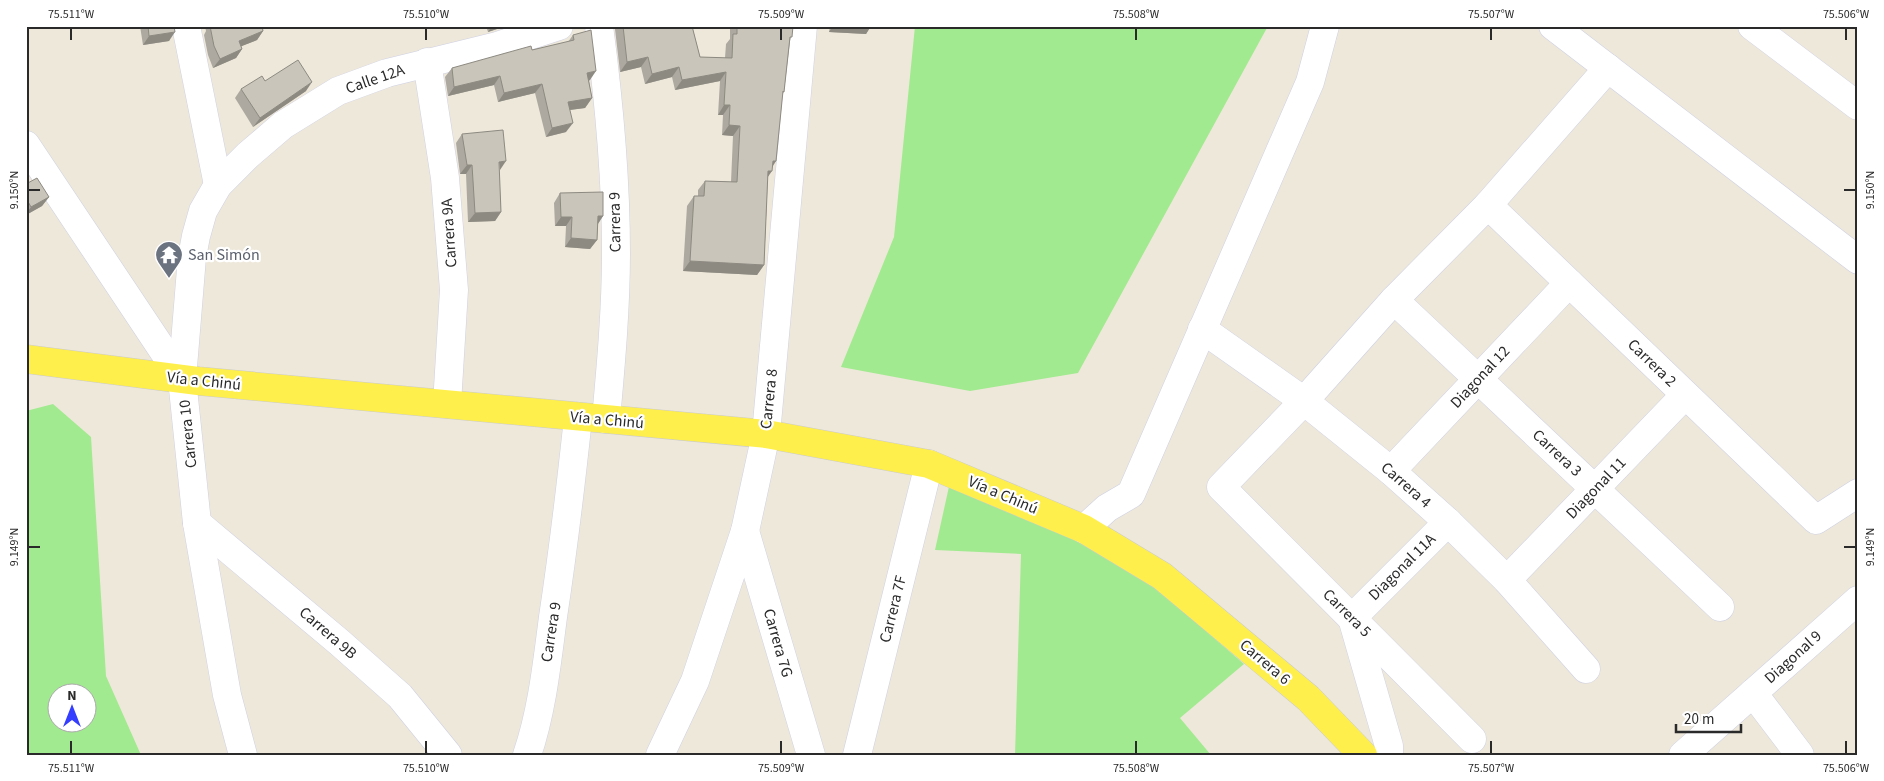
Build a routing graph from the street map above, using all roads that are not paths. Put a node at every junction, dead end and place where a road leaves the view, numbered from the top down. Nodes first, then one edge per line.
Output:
1 (559, 26) edge
2 (599, 26) edge
3 (804, 26) edge
4 (1326, 26) edge
5 (1553, 26) edge
6 (1752, 26) edge
7 (190, 28) edge
8 (428, 62) junction
9 (1608, 68) junction
10 (1858, 106) edge
11 (26, 145) edge
12 (218, 185) junction
13 (1488, 205) junction
14 (1858, 260) edge
15 (1569, 283) junction
16 (1394, 300) junction
17 (1202, 329) junction
18 (26, 359) edge
19 (182, 379) junction
20 (1478, 379) junction
21 (1686, 395) junction
22 (1304, 401) junction
23 (447, 404) junction
24 (578, 418) junction
25 (606, 419) junction
26 (766, 434) junction
27 (929, 464) junction
28 (1391, 470) junction
29 (1595, 489) junction
30 (1858, 493) edge
31 (1448, 522) junction
32 (197, 523) junction
33 (1084, 530) junction
34 (745, 531) junction
35 (1162, 576) joint
36 (1507, 580) junction
37 (1857, 601) edge
38 (1720, 607) dead end
39 (1352, 618) junction
40 (1586, 669) dead end
41 (1753, 693) junction
42 (1472, 739) dead end
43 (243, 755) edge
44 (448, 755) edge
45 (527, 755) edge
46 (660, 755) edge
47 (811, 755) edge
48 (857, 755) edge
49 (1363, 755) edge
50 (1389, 755) edge
51 (1683, 755) edge
52 (1800, 755) edge

1 - 8 street, Calle 12A
2 - 25 street, Carrera 9
3 - 26 street, Carrera 8
4 - 17 street
5 - 9 street
6 - 10 street
7 - 12 street
8 - 12 street, Calle 12A
8 - 23 street, Carrera 9A
9 - 13 street
9 - 14 street
11 - 19 street
12 - 19 street, Carrera 10
13 - 15 street, Carrera 2
13 - 16 street
15 - 20 street, Diagonal 12
15 - 21 street, Carrera 2
16 - 20 street, Carrera 3
16 - 22 street
17 - 22 street, Carrera 4
17 - 33 street
18 - 19 main road, Vía a Chinú
19 - 23 main road, Vía a Chinú
19 - 32 street, Carrera 10
20 - 28 street, Diagonal 12
20 - 29 street, Carrera 3
21 - 29 street, Diagonal 11
21 - 30 street, Carrera 2
22 - 28 street, Carrera 4
22 - 39 street, Carrera 5
23 - 24 main road, Vía a Chinú
24 - 25 main road, Vía a Chinú
24 - 45 street, Carrera 9
25 - 26 main road, Vía a Chinú
26 - 27 main road, Vía a Chinú
26 - 34 street, Carrera 8
27 - 33 main road, Vía a Chinú
27 - 48 street, Carrera 7F
28 - 31 street, Carrera 4
29 - 36 street, Diagonal 11
29 - 38 street, Carrera 3
31 - 36 street, Carrera 4
31 - 39 street, Diagonal 11A
32 - 43 street, Carrera 10
32 - 44 street, Carrera 9B
33 - 35 main road, Vía a Chinú
34 - 46 street, Carrera 8
34 - 47 street, Carrera 7G
35 - 49 main road, Carrera 6
36 - 40 street, Carrera 4
37 - 41 street, Diagonal 9
39 - 42 street, Carrera 5
39 - 50 street
41 - 51 street, Diagonal 9
41 - 52 street

